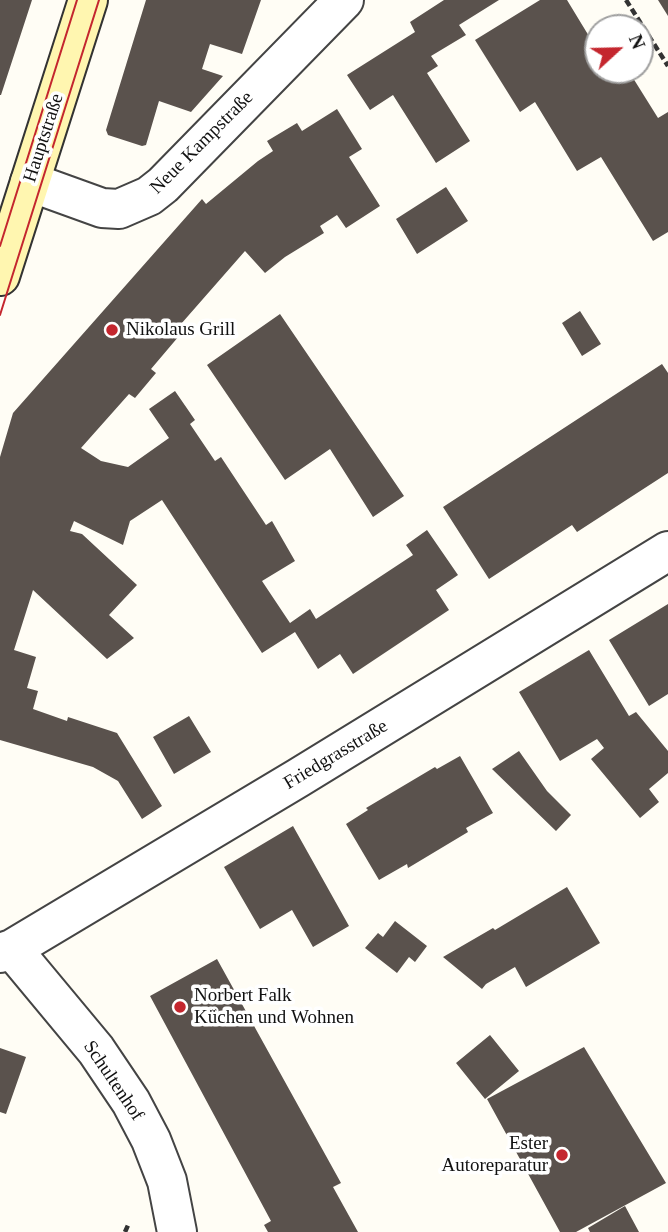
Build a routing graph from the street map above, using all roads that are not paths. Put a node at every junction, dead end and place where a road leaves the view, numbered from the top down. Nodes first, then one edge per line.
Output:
1 (88, 0) edge
2 (344, 0) edge
3 (30, 182) junction
4 (0, 276) edge
5 (668, 551) edge
6 (6, 951) edge
7 (177, 1232) edge

1 - 3 street, Hauptstraße
2 - 3 street, Neue Kampstraße
3 - 4 street, Hauptstraße
5 - 6 street, Friedgrasstraße
6 - 7 street, Schultenhof

